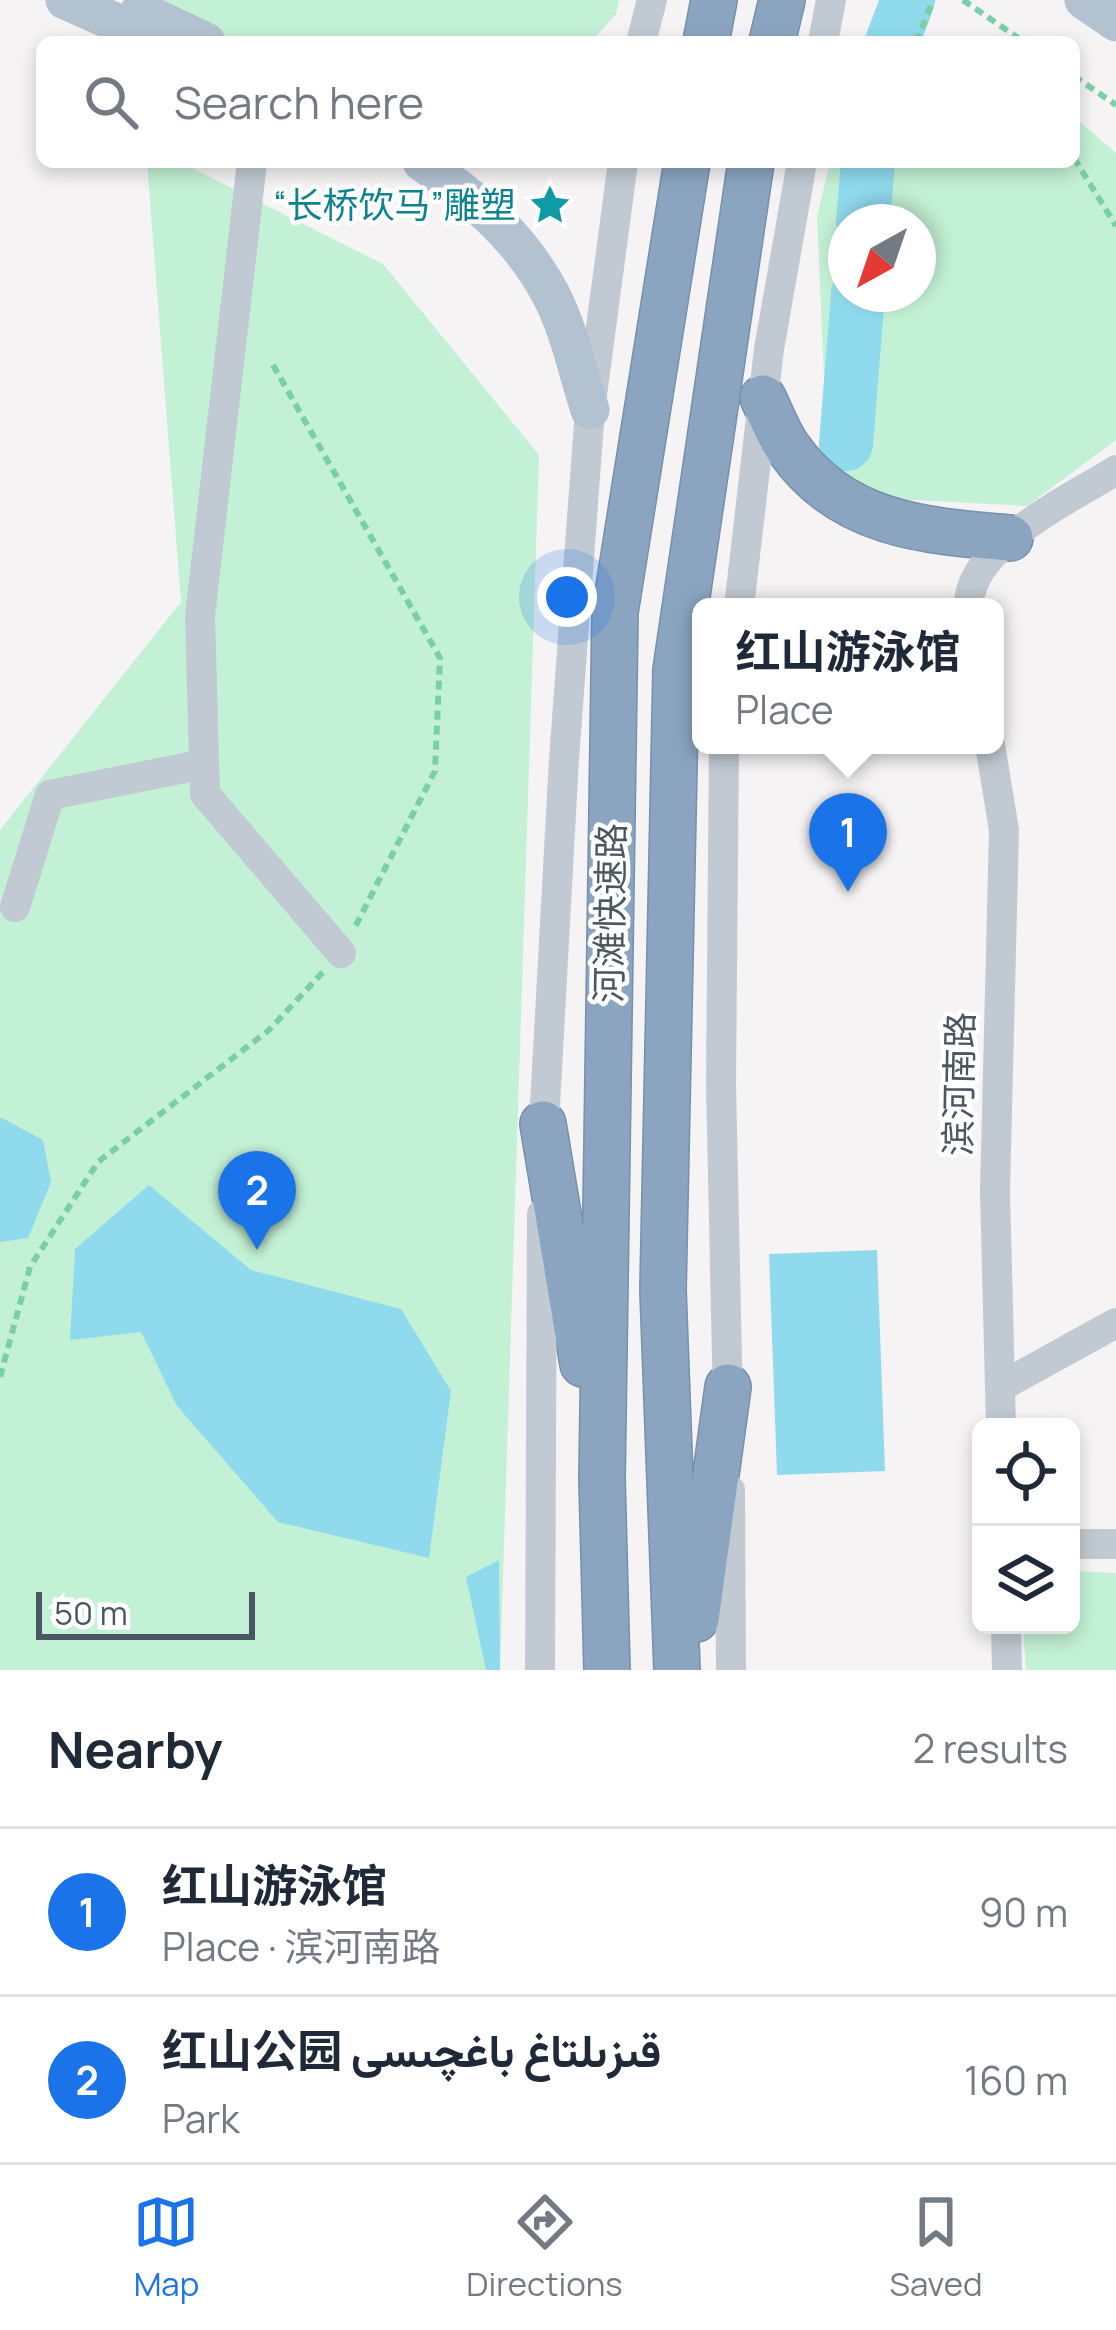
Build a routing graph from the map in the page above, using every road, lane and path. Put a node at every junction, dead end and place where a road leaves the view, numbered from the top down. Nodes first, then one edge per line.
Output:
1 (65, 0) edge
2 (113, 0) edge
3 (652, 0) edge
4 (714, 0) edge
5 (782, 0) edge
6 (831, 0) edge
7 (933, 0) edge
8 (963, 0) edge
9 (1084, 0) edge
10 (1116, 22) edge
11 (146, 36) edge
12 (193, 36) edge
13 (643, 36) edge
14 (707, 36) edge
15 (773, 36) edge
16 (824, 36) edge
17 (918, 36) edge
18 (1015, 36) edge
19 (1080, 80) edge
20 (1116, 105) edge
21 (251, 168) edge
22 (430, 168) edge
23 (622, 168) edge
24 (686, 168) edge
25 (750, 168) edge
26 (801, 168) edge
27 (1080, 168) edge
28 (1116, 226) edge
29 (273, 365) dead end
30 (763, 398) junction
31 (590, 410) junction
32 (1116, 470) edge
33 (1010, 538) junction
34 (740, 598) edge
35 (969, 598) edge
36 (724, 754) edge
37 (991, 754) edge
38 (204, 764) junction
39 (15, 907) dead end
40 (341, 953) junction
41 (543, 1124) junction
42 (1116, 1322) edge
43 (0, 1377) edge
44 (728, 1387) junction
45 (1000, 1387) junction
46 (1001, 1418) edge
47 (602, 1479) junction
48 (1080, 1544) edge
49 (1116, 1544) edge
50 (1006, 1634) edge
51 (540, 1670) edge
52 (607, 1670) edge
53 (676, 1670) edge
54 (689, 1670) edge
55 (730, 1670) edge
56 (1007, 1670) edge

1 - 11 main road
2 - 12 main road
3 - 13 street
4 - 14 highway
5 - 15 highway
6 - 16 street
7 - 17 path
8 - 18 path
9 - 10 main road
19 - 20 path
21 - 38 street
22 - 31 main road
23 - 31 street
24 - 47 highway, 河滩快速路
25 - 53 highway, 河滩快速路
26 - 30 street
27 - 28 path
29 - 40 path
30 - 33 highway
30 - 34 street
31 - 41 street
32 - 33 street
33 - 35 street
36 - 44 street
37 - 45 street, 滨河南路
38 - 39 street
38 - 40 street
40 - 43 path
41 - 47 highway
41 - 51 street
42 - 45 street
44 - 54 highway
44 - 55 street
45 - 46 street, 滨河南路
47 - 52 highway, 河滩快速路
48 - 49 street
50 - 56 street

